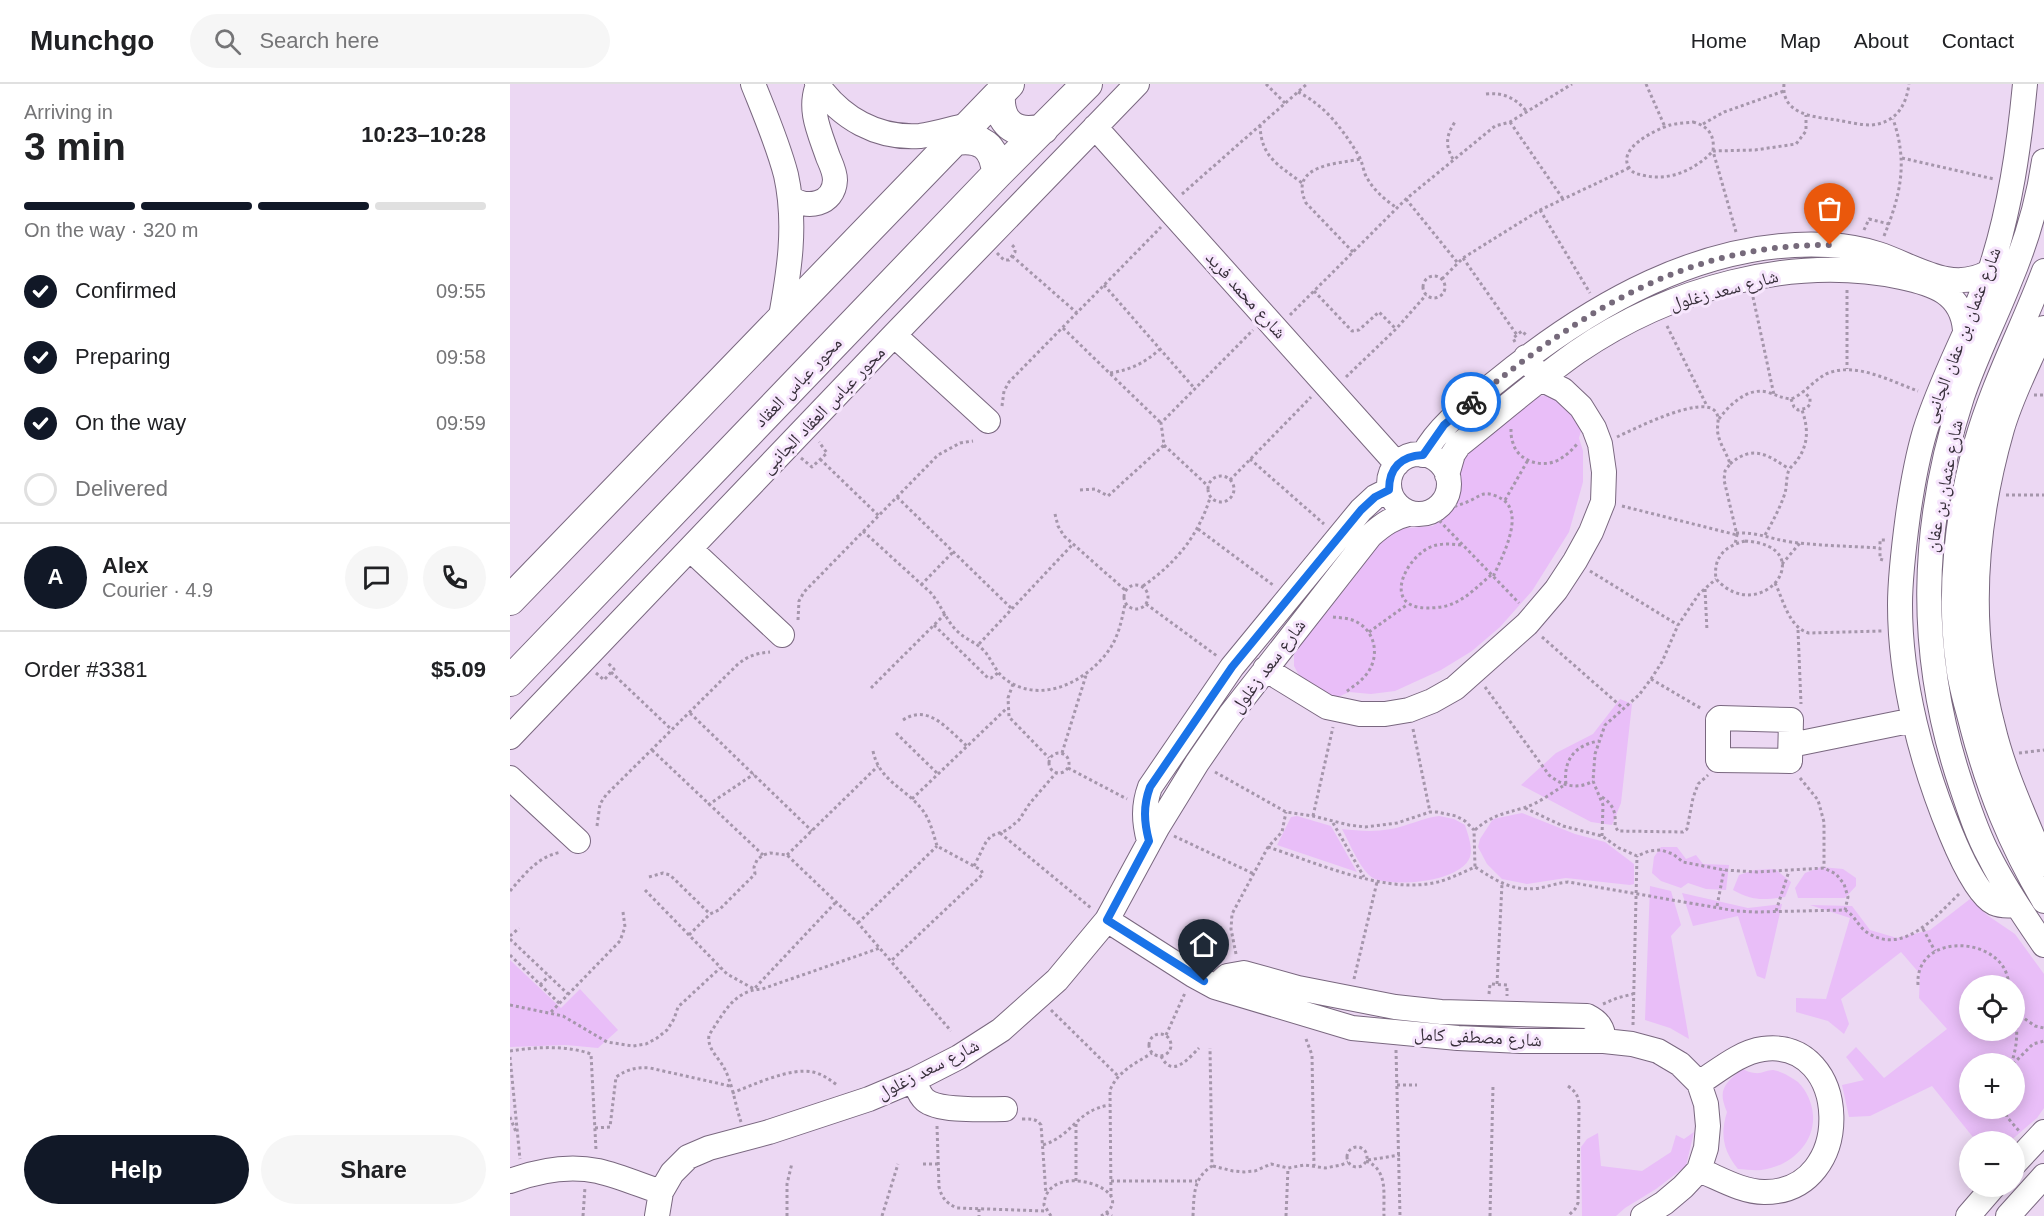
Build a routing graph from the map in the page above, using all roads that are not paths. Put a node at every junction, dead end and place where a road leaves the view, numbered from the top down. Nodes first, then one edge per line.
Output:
1 (753, 84) edge
2 (1087, 84) edge
3 (1137, 84) edge
4 (2025, 84) edge
5 (817, 85) edge
6 (1005, 88) edge
7 (1095, 127) junction
8 (1043, 129) junction
9 (962, 132) junction
10 (2044, 162) edge
11 (997, 174) junction
12 (790, 197) junction
13 (2044, 271) edge
14 (1989, 272) junction
15 (780, 322) junction
16 (2044, 328) edge
17 (1965, 330) junction
18 (894, 335) junction
19 (1526, 357) junction
20 (1541, 379) junction
21 (995, 416) road end
22 (1423, 455) junction
23 (1397, 464) junction
24 (1447, 475) junction
25 (1389, 490) junction
26 (1421, 512) junction
27 (690, 549) junction
28 (510, 600) edge
29 (783, 636) road end
30 (1265, 669) junction
31 (510, 681) edge
32 (1914, 720) junction
33 (510, 737) edge
34 (1790, 753) junction
35 (510, 778) edge
36 (1150, 826) junction
37 (572, 846) road end
38 (2044, 864) edge
39 (2044, 901) edge
40 (2016, 905) junction
41 (1107, 920) junction
42 (2044, 945) edge
43 (1215, 987) junction
44 (1604, 1041) junction
45 (914, 1080) junction
46 (1699, 1083) junction
47 (1013, 1114) road end
48 (2038, 1138) edge
49 (2025, 1152) edge
50 (1700, 1170) junction
51 (2044, 1176) edge
52 (516, 1179) edge
53 (661, 1192) junction
54 (1984, 1197) edge
55 (657, 1216) edge
56 (1643, 1216) edge
57 (1968, 1216) edge
58 (2008, 1216) edge

1 - 12 street
2 - 8 main road, محور عباس العقاد
3 - 7 street, محور عباس العقاد الجانبى
4 - 14 street, شارع عثمان بن عفان الجانبى
5 - 9 street
5 - 12 street
6 - 8 main road
6 - 9 main road
7 - 18 street, محور عباس العقاد الجانبى
7 - 23 street, شارع محمد فريد
8 - 11 main road, محور عباس العقاد
9 - 11 main road
9 - 15 main road
10 - 40 street, شارع عثمان بن عفان
11 - 31 main road, محور عباس العقاد
12 - 15 street
13 - 39 street, شارع عثمان بن عفان
14 - 17 street, شارع عثمان بن عفان الجانبى
14 - 19 street, شارع سعد زغلول
15 - 28 main road
16 - 38 street
17 - 20 street, شارع سعد زغلول
17 - 32 street, شارع عثمان بن عفان الجانبى
18 - 21 street
18 - 27 street, محور عباس العقاد الجانبى
19 - 20 street
19 - 22 street, شارع سعد زغلول
20 - 24 street, شارع سعد زغلول
20 - 30 street
22 - 23 street
22 - 24 street
23 - 25 street
24 - 26 street
25 - 26 street
25 - 36 street, شارع سعد زغلول
26 - 30 street, شارع سعد زغلول
27 - 29 street
27 - 33 street, محور عباس العقاد الجانبى
30 - 36 street, شارع سعد زغلول
32 - 34 street
32 - 40 street, شارع عثمان بن عفان الجانبى
34 - 34 street
35 - 37 street
36 - 41 street, شارع سعد زغلول
40 - 42 street, شارع عثمان بن عفان
41 - 43 street, شارع مصطفى كامل
41 - 45 street, شارع سعد زغلول
43 - 44 street, شارع مصطفى كامل
43 - 44 street
44 - 46 street, شارع مصطفى كامل
45 - 47 street
45 - 53 street, شارع سعد زغلول
46 - 50 street
46 - 50 street
48 - 49 street
50 - 56 street
51 - 58 street
52 - 53 street
53 - 55 street, شارع سعد زغلول
54 - 57 street

